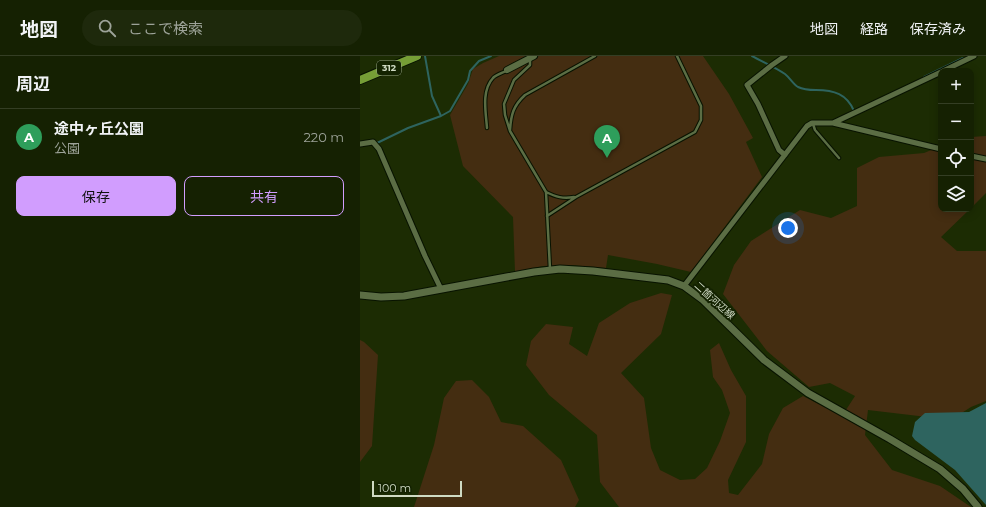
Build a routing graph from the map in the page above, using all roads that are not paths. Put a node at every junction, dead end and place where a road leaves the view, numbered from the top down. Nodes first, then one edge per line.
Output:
1 (417, 56) edge
2 (595, 56) edge
3 (677, 56) edge
4 (785, 56) edge
5 (974, 56) edge
6 (532, 58) edge
7 (950, 68) edge
8 (508, 70) joint
9 (938, 74) edge
10 (360, 80) edge
11 (812, 123) junction
12 (834, 123) junction
13 (487, 128) dead end
14 (510, 131) junction
15 (360, 144) edge
16 (938, 148) edge
17 (785, 155) junction
18 (974, 157) edge
19 (839, 158) dead end
20 (986, 159) edge
21 (546, 192) junction
22 (576, 197) junction
23 (547, 216) junction
24 (550, 270) junction
25 (684, 286) junction
26 (442, 289) junction
27 (360, 295) edge
28 (978, 507) edge

1 - 10 highway, 312
2 - 14 lane
3 - 22 lane
4 - 17 street
5 - 7 street
6 - 8 street
6 - 14 lane
8 - 13 lane
9 - 12 street
11 - 12 street
11 - 17 street
11 - 19 lane
12 - 16 street
14 - 21 lane
15 - 26 street
17 - 25 street
18 - 20 street
21 - 22 lane
21 - 23 lane
22 - 23 lane
23 - 24 lane
24 - 25 main road, 二箇河辺線
24 - 26 main road, 二箇河辺線
25 - 28 main road, 二箇河辺線
26 - 27 main road, 二箇河辺線

